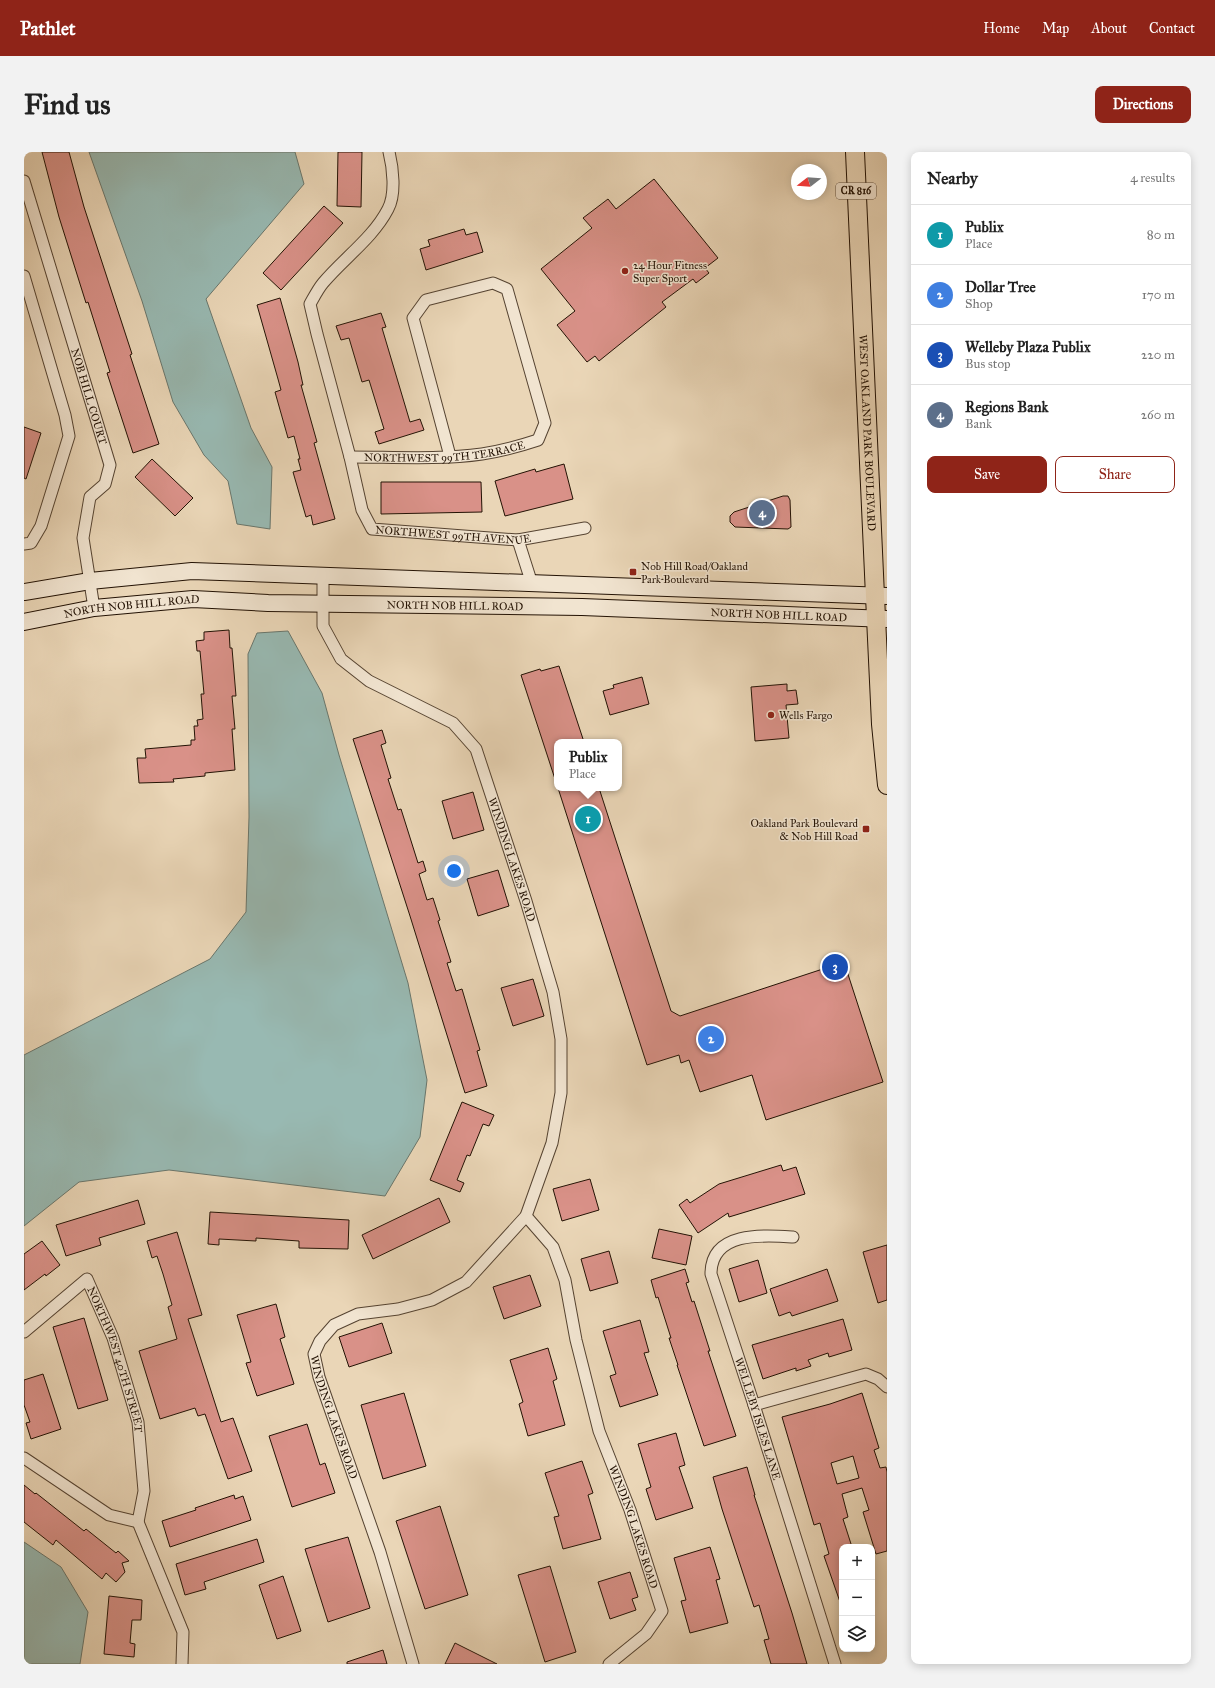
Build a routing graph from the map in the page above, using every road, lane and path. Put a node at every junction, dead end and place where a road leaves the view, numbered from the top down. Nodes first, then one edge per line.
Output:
1 (389, 152) edge
2 (855, 152) edge
3 (24, 181) edge
4 (24, 276) edge
5 (450, 456) junction
6 (350, 457) junction
7 (585, 528) dead end
8 (518, 540) junction
9 (24, 544) edge
10 (323, 576) junction
11 (90, 581) junction
12 (532, 584) junction
13 (24, 592) edge
14 (881, 596) edge
15 (322, 604) junction
16 (94, 608) junction
17 (882, 618) edge
18 (24, 622) edge
19 (887, 785) edge
20 (526, 1216) junction
21 (793, 1237) dead end
22 (24, 1332) edge
23 (887, 1387) edge
24 (754, 1405) junction
25 (24, 1458) edge
26 (138, 1522) junction
27 (182, 1664) edge
28 (413, 1664) edge
29 (609, 1664) edge
30 (835, 1664) edge

1 - 6 street
2 - 14 main road, WEST OAKLAND PARK BOULEVARD / CR 816
3 - 11 street, NOB HILL COURT
4 - 9 street
5 - 5 street, NORTHWEST 99TH TERRACE
5 - 6 street, NORTHWEST 99TH TERRACE
6 - 8 street, NORTHWEST 99TH AVENUE
7 - 8 street, NORTHWEST 99TH AVENUE
8 - 12 street
10 - 11 main road, NORTH NOB HILL ROAD
10 - 12 main road, NORTH NOB HILL ROAD
10 - 15 street, WINDING LAKES ROAD
11 - 13 main road, NORTH NOB HILL ROAD
11 - 16 street, NOB HILL COURT
12 - 14 main road, NORTH NOB HILL ROAD
14 - 17 main road, WEST OAKLAND PARK BOULEVARD / CR 816
15 - 16 main road, NORTH NOB HILL ROAD
15 - 17 main road, NORTH NOB HILL ROAD
15 - 20 street, WINDING LAKES ROAD
16 - 18 main road, NORTH NOB HILL ROAD
17 - 19 main road, WEST OAKLAND PARK BOULEVARD / CR 816
20 - 28 street, WINDING LAKES ROAD
20 - 29 street, WINDING LAKES ROAD
21 - 24 street, WELLEBY ISLES LANE
22 - 26 street, NORTHWEST 40TH STREET
23 - 24 street
24 - 30 street, WELLEBY ISLES LANE
25 - 26 street
26 - 27 street

